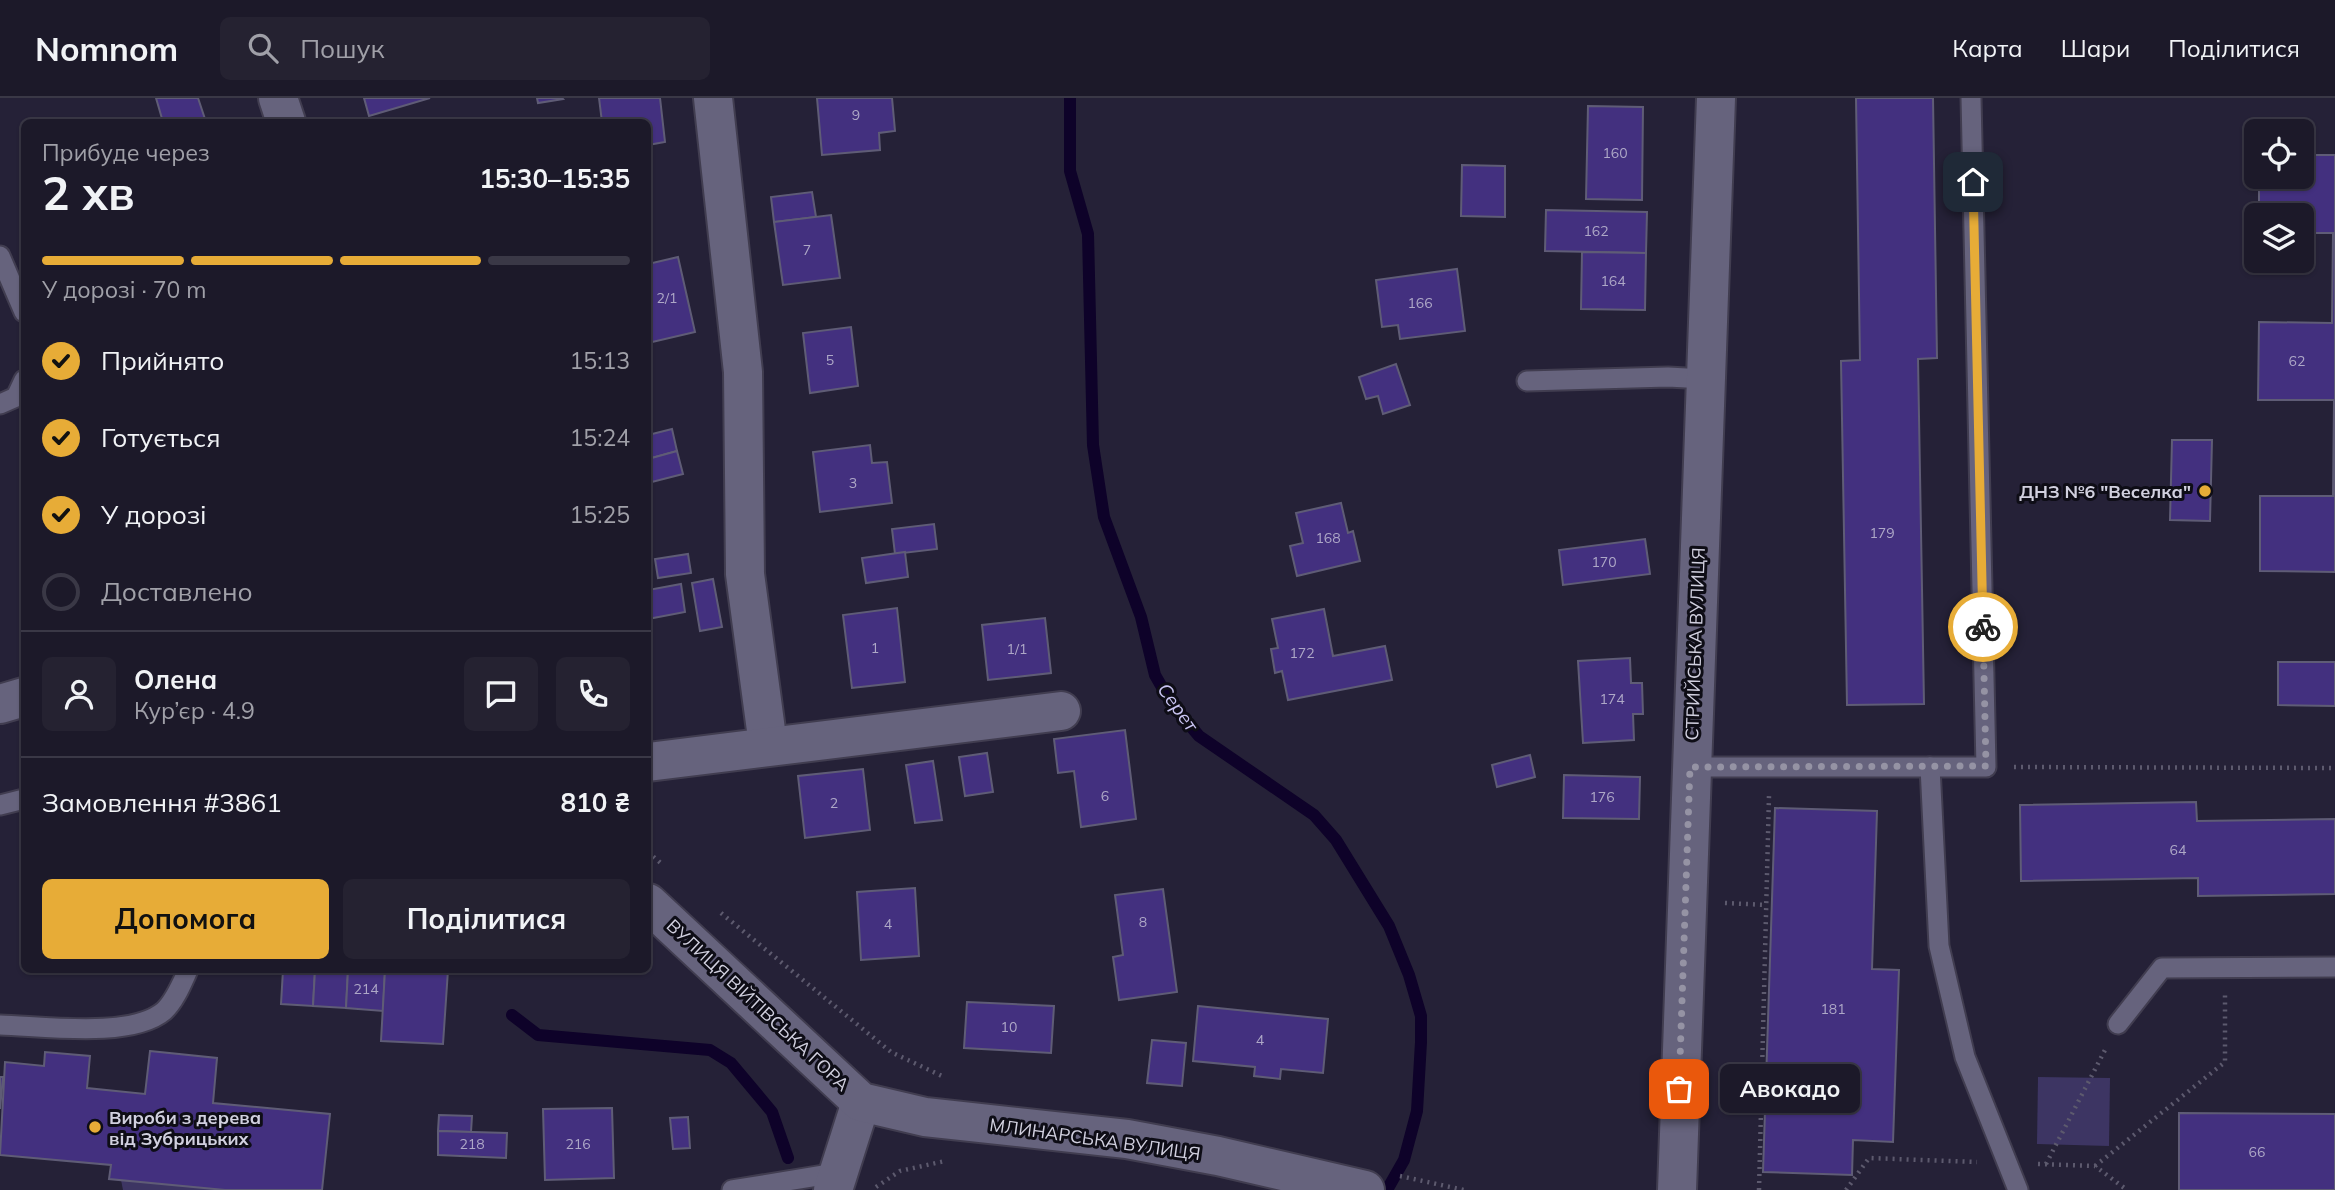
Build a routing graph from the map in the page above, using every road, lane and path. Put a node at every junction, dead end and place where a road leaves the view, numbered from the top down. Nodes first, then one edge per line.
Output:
1 (278, 98) edge
2 (713, 98) edge
3 (1716, 98) edge
4 (1971, 98) edge
5 (285, 119) edge
6 (0, 256) edge
7 (21, 305) edge
8 (1705, 379) junction
9 (1527, 381) dead end
10 (21, 386) edge
11 (0, 404) edge
12 (21, 698) edge
13 (0, 704) edge
14 (1061, 711) dead end
15 (768, 745) junction
16 (651, 762) edge
17 (1986, 766) junction
18 (1690, 767) junction
19 (1930, 767) junction
20 (1770, 768) junction
21 (2335, 768) edge
22 (21, 800) edge
23 (0, 805) edge
24 (651, 855) edge
25 (668, 869) dead end
26 (1724, 903) dead end
27 (1766, 905) junction
28 (651, 906) edge
29 (719, 911) dead end
30 (2335, 967) edge
31 (2225, 968) junction
32 (186, 973) edge
33 (2118, 1024) joint
34 (0, 1025) edge
35 (957, 1080) dead end
36 (861, 1102) junction
37 (2006, 1163) junction
38 (2095, 1166) junction
39 (834, 1182) edge
40 (1434, 1184) dead end
41 (1346, 1188) edge
42 (732, 1190) edge
43 (1464, 1190) edge
44 (1676, 1190) edge
45 (1759, 1190) edge
46 (1846, 1190) edge
47 (2018, 1190) edge
48 (2127, 1190) edge

1 - 5 street
2 - 15 street
3 - 8 street, СТРИЙСЬКА ВУЛИЦЯ
4 - 17 lane
6 - 7 lane
8 - 9 lane
8 - 18 street, СТРИЙСЬКА ВУЛИЦЯ
10 - 11 lane
12 - 13 street
14 - 15 street
15 - 16 street
17 - 19 lane
17 - 21 path
18 - 20 lane
18 - 44 street, СТРИЙСЬКА ВУЛИЦЯ
19 - 20 lane
19 - 37 lane
20 - 27 path
22 - 23 lane
24 - 25 path
26 - 27 path
27 - 45 path
28 - 36 street, ВУЛИЦЯ ВІЙТІВСЬКА ГОРА
29 - 35 path
30 - 31 lane
31 - 33 lane
31 - 38 path
32 - 34 lane
33 - 38 path
36 - 39 street, ВУЛИЦЯ ВІЙТІВСЬКА ГОРА
36 - 41 street, МЛИНАРСЬКА ВУЛИЦЯ
37 - 46 path
37 - 47 lane
38 - 48 path
39 - 42 lane
40 - 43 path

